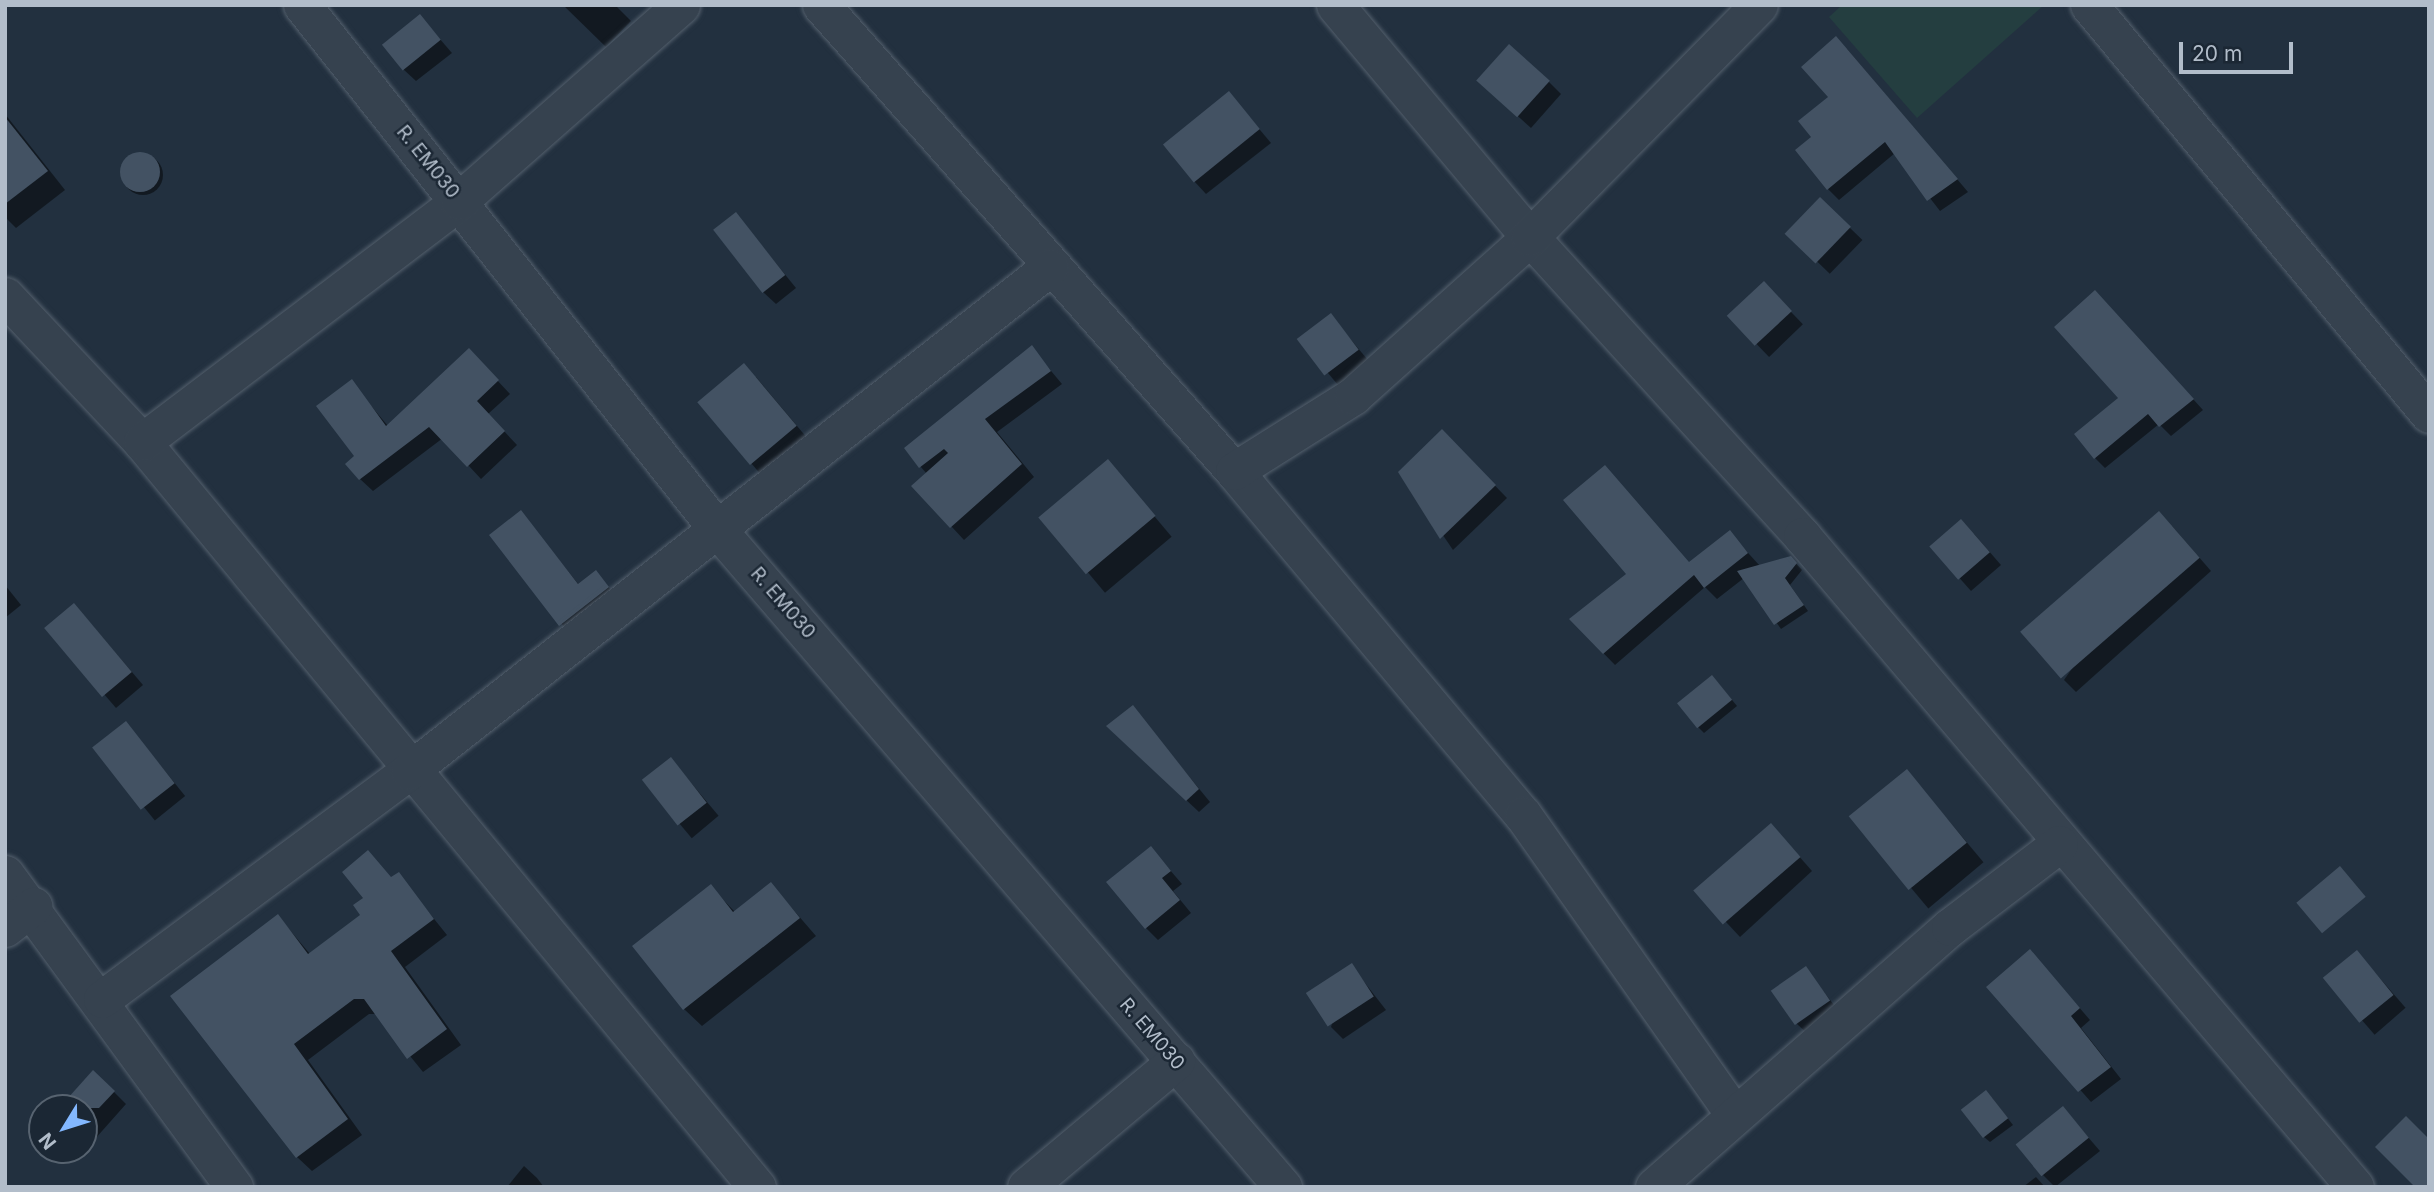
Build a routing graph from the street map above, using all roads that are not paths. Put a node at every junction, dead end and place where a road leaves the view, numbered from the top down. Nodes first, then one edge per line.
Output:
1 (302, 5) edge
2 (681, 5) edge
3 (821, 5) edge
4 (1335, 5) edge
5 (1759, 5) edge
6 (2089, 5) edge
7 (459, 201) junction
8 (1530, 237) junction
9 (1050, 267) junction
10 (5, 296) edge
11 (2429, 414) edge
12 (142, 442) junction
13 (1234, 471) junction
14 (718, 530) junction
15 (409, 771) junction
16 (2059, 844) junction
17 (5, 874) edge
18 (19, 917) edge
19 (102, 999) junction
20 (1176, 1061) junction
21 (1735, 1115) junction
22 (234, 1187) edge
23 (757, 1187) edge
24 (1026, 1187) edge
25 (1283, 1187) edge
26 (1654, 1187) edge
27 (2355, 1187) edge

1 - 7 street, R. EM030
2 - 7 street
3 - 9 street
4 - 8 street
5 - 8 street
6 - 11 street
7 - 12 street
7 - 14 street, R. EM030
8 - 13 street
8 - 16 street
9 - 13 street
9 - 14 street
10 - 12 street
12 - 15 street
13 - 21 street
14 - 15 street
14 - 20 street, R. EM030
15 - 19 street
15 - 23 street
16 - 21 street
16 - 27 street
17 - 18 street
18 - 19 street
19 - 22 street
20 - 24 street
20 - 25 street, R. EM030
21 - 26 street

